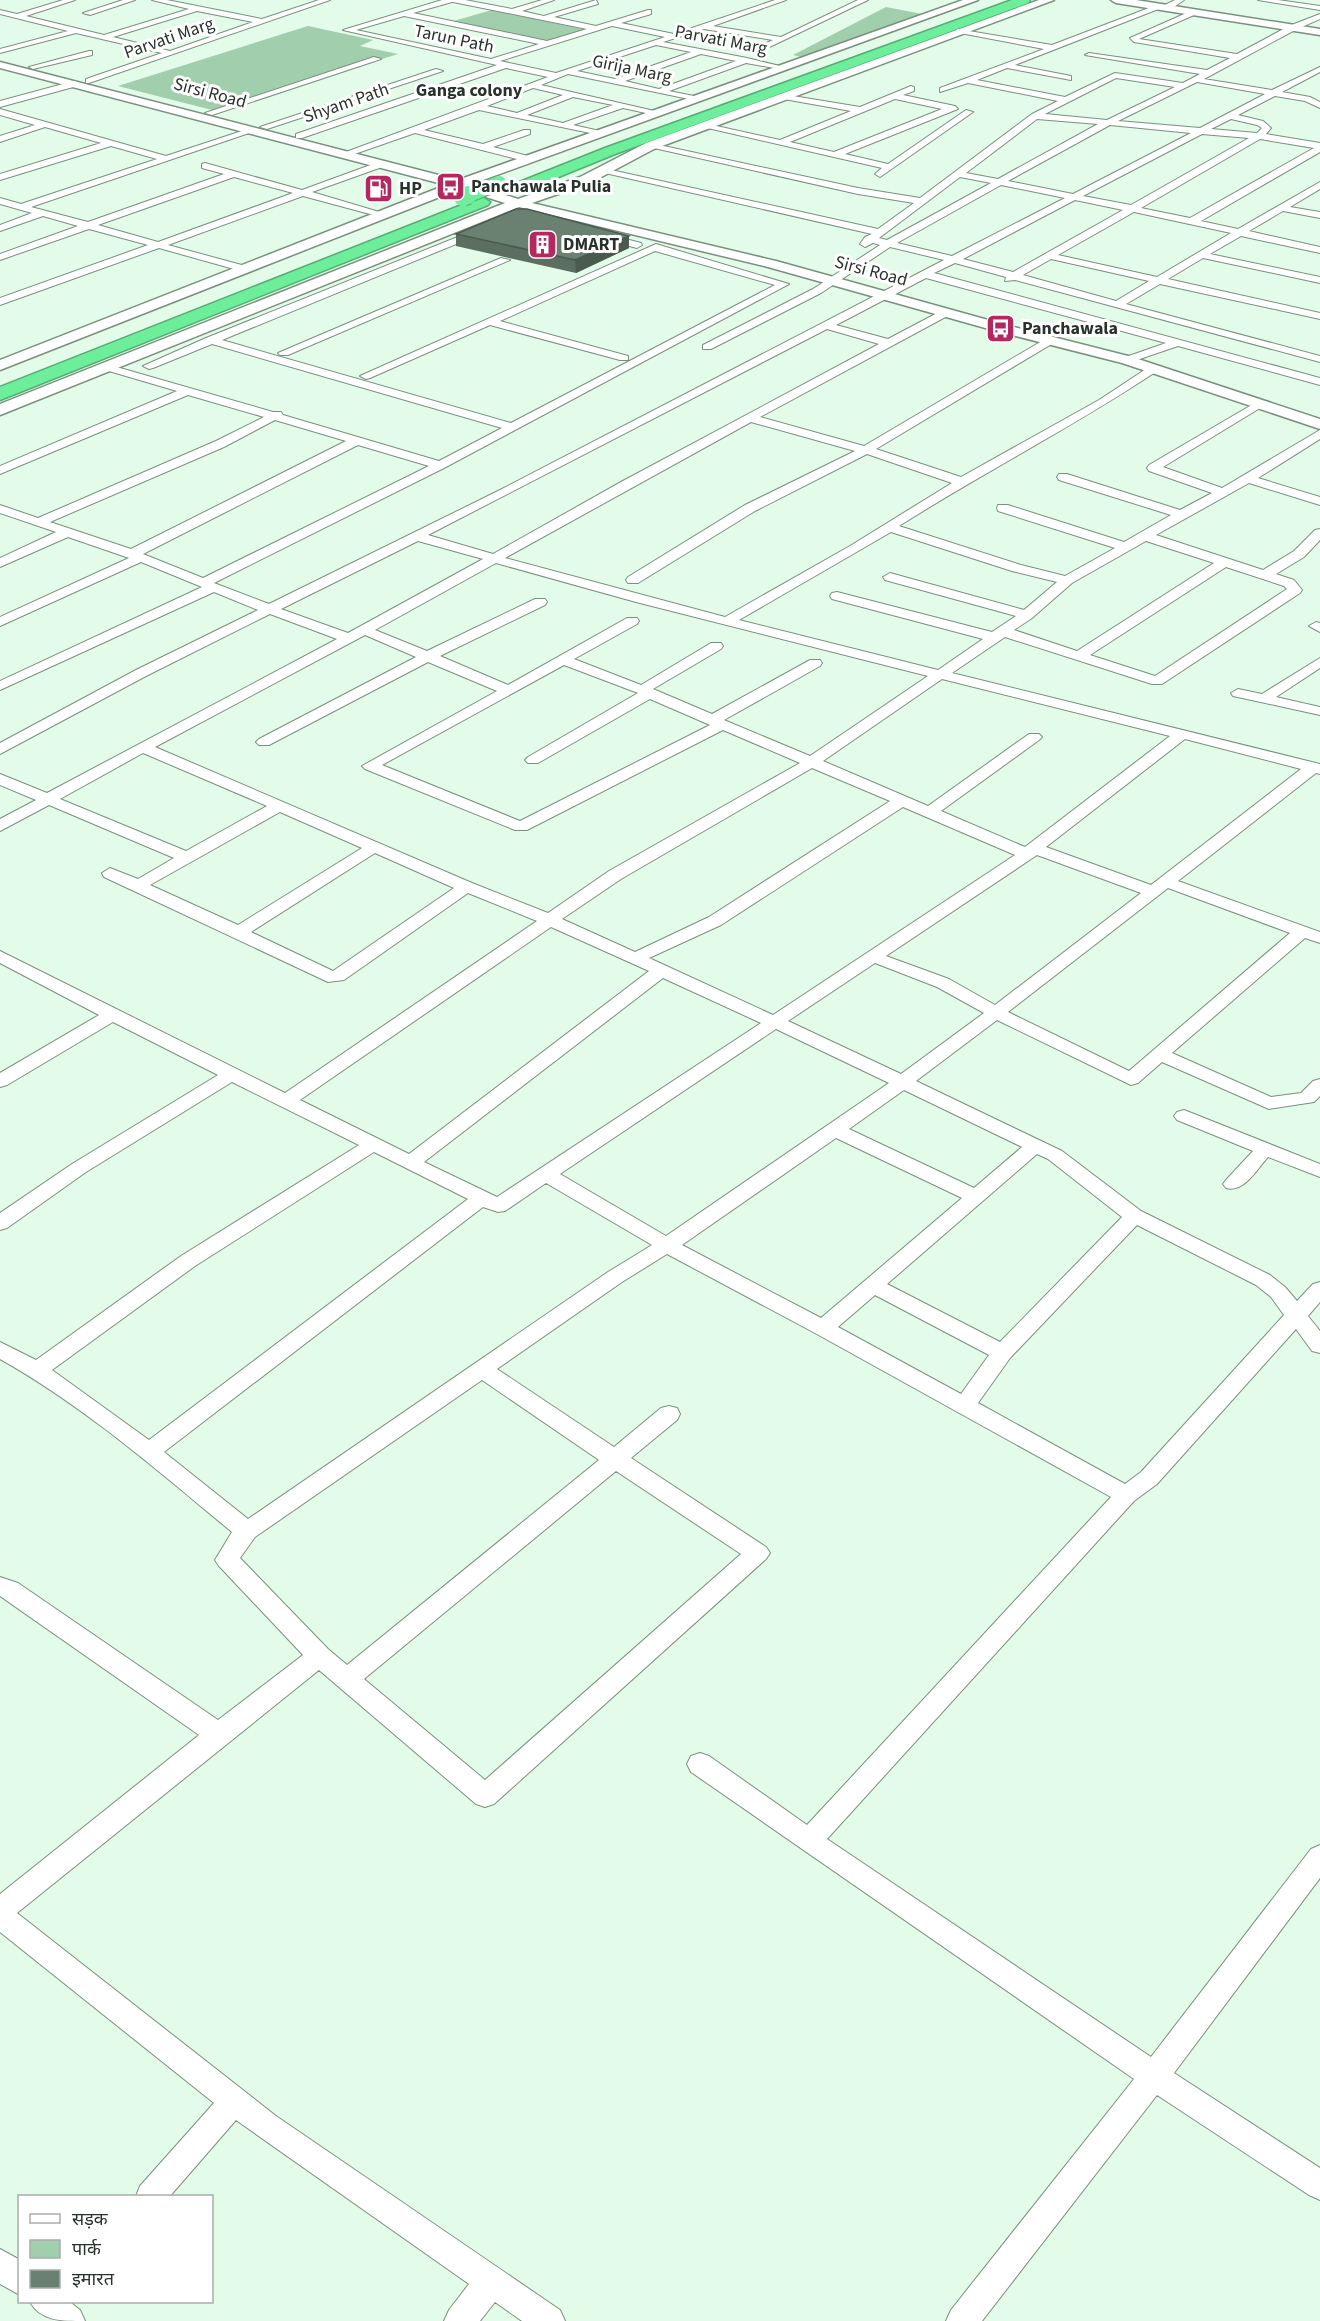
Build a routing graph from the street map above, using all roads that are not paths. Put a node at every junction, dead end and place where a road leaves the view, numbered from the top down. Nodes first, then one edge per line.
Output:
1 (71, 0) edge
2 (130, 0) edge
3 (156, 0) edge
4 (306, 0) edge
5 (452, 0) edge
6 (550, 0) edge
7 (782, 0) edge
8 (864, 0) edge
9 (973, 0) edge
10 (999, 0) edge
11 (1024, 0) edge
12 (1049, 0) edge
13 (1117, 0) edge
14 (1180, 0) edge
15 (1262, 0) edge
16 (323, 1) edge
17 (595, 2) dead end
18 (1162, 7) junction
19 (198, 8) junction
20 (1320, 8) edge
21 (513, 11) junction
22 (0, 12) edge
23 (648, 12) dead end
24 (87, 13) dead end
25 (401, 13) junction
26 (1191, 13) junction
27 (15, 16) junction
28 (1320, 16) edge
29 (544, 18) junction
30 (263, 22) junction
31 (613, 24) junction
32 (703, 27) junction
33 (1294, 27) junction
34 (598, 29) junction
35 (960, 31) junction
36 (1320, 31) edge
37 (76, 32) junction
38 (497, 33) junction
39 (676, 36) junction
40 (102, 38) junction
41 (781, 39) junction
42 (474, 40) dead end
43 (656, 43) junction
44 (463, 44) dead end
45 (548, 44) junction
46 (1054, 48) junction
47 (761, 49) dead end
48 (440, 51) junction
49 (700, 51) junction
50 (89, 53) dead end
51 (170, 53) junction
52 (1089, 55) dead end
53 (1238, 57) junction
54 (377, 59) dead end
55 (2, 60) edge
56 (747, 60) junction
57 (490, 62) junction
58 (506, 65) junction
59 (1008, 66) junction
60 (33, 67) junction
61 (780, 67) junction
62 (1320, 69) edge
63 (439, 71) dead end
64 (567, 72) junction
65 (1209, 73) junction
66 (556, 76) junction
67 (1068, 78) dead end
68 (1197, 80) junction
69 (89, 81) junction
70 (970, 81) junction
71 (615, 82) junction
72 (74, 84) junction
73 (1291, 84) junction
74 (534, 86) junction
75 (1184, 86) junction
76 (1310, 87) dead end
77 (910, 89) dead end
78 (943, 90) dead end
79 (660, 92) junction
80 (1274, 93) junction
81 (574, 94) junction
82 (784, 96) junction
83 (896, 96) junction
84 (691, 99) junction
85 (1066, 100) junction
86 (0, 104) edge
87 (622, 104) junction
88 (1320, 105) edge
89 (478, 107) junction
90 (952, 108) junction
91 (861, 110) junction
92 (0, 112) edge
93 (209, 112) junction
94 (655, 112) junction
95 (517, 116) junction
96 (1035, 116) junction
97 (1231, 116) junction
98 (1109, 122) junction
99 (46, 124) junction
100 (562, 126) junction
101 (703, 126) junction
102 (257, 129) junction
103 (415, 130) junction
104 (1202, 130) junction
105 (527, 132) dead end
106 (597, 133) junction
107 (299, 136) junction
108 (1259, 136) junction
109 (0, 139) edge
110 (111, 142) junction
111 (781, 143) junction
112 (650, 146) junction
113 (484, 147) junction
114 (1320, 147) edge
115 (349, 153) junction
116 (835, 155) junction
117 (1303, 158) junction
118 (167, 159) junction
119 (529, 159) junction
120 (1320, 161) edge
121 (379, 165) junction
122 (205, 166) dead end
123 (890, 167) junction
124 (605, 170) junction
125 (408, 171) junction
126 (233, 174) junction
127 (958, 174) junction
128 (427, 176) junction
129 (0, 177) edge
130 (498, 177) junction
131 (1002, 183) junction
132 (866, 185) junction
133 (1319, 187) edge
134 (556, 190) junction
135 (462, 191) junction
136 (302, 192) junction
137 (1074, 197) junction
138 (0, 201) edge
139 (920, 201) junction
140 (24, 206) junction
141 (518, 206) junction
142 (1282, 208) junction
143 (1132, 209) junction
144 (552, 211) junction
145 (44, 212) junction
146 (381, 214) junction
147 (1320, 215) edge
148 (1193, 221) junction
149 (91, 226) junction
150 (0, 228) edge
151 (1239, 233) junction
152 (873, 236) junction
153 (654, 242) junction
154 (889, 243) junction
155 (157, 245) junction
156 (637, 245) junction
157 (1304, 246) junction
158 (1320, 250) edge
159 (872, 253) junction
160 (1202, 255) junction
161 (1049, 256) junction
162 (0, 257) edge
163 (954, 259) junction
164 (505, 260) edge
165 (245, 269) junction
166 (1270, 270) junction
167 (925, 274) junction
168 (1014, 276) junction
169 (1159, 280) junction
170 (1320, 280) edge
171 (831, 281) junction
172 (1047, 285) junction
173 (989, 291) junction
174 (885, 295) junction
175 (1019, 299) junction
176 (0, 302) edge
177 (1118, 304) junction
178 (947, 312) junction
179 (1320, 316) edge
180 (489, 321) junction
181 (828, 326) junction
182 (193, 332) junction
183 (218, 339) junction
184 (1051, 340) junction
185 (888, 343) junction
186 (1177, 343) junction
187 (707, 347) dead end
188 (284, 353) junction
189 (624, 358) dead end
190 (1320, 359) edge
191 (1126, 360) junction
192 (0, 364) edge
193 (149, 366) dead end
194 (106, 367) junction
195 (1153, 369) junction
196 (361, 374) junction
197 (0, 380) edge
198 (1320, 382) edge
199 (190, 390) junction
200 (0, 394) edge
201 (1259, 405) junction
202 (0, 410) edge
203 (277, 415) junction
204 (750, 418) junction
205 (518, 424) junction
206 (1320, 424) edge
207 (1320, 434) edge
208 (358, 440) junction
209 (866, 450) junction
210 (440, 465) junction
211 (0, 470) edge
212 (1063, 477) dead end
213 (1248, 479) junction
214 (963, 482) junction
215 (1223, 492) junction
216 (1320, 501) edge
217 (1003, 508) dead end
218 (0, 509) edge
219 (1181, 514) junction
220 (36, 523) junction
221 (889, 527) junction
222 (65, 533) junction
223 (1320, 533) edge
224 (416, 536) junction
225 (1145, 536) junction
226 (1126, 547) junction
227 (136, 556) junction
228 (492, 559) junction
229 (1225, 562) junction
230 (0, 563) edge
231 (1265, 575) junction
232 (890, 577) dead end
233 (633, 580) dead end
234 (1066, 580) junction
235 (209, 585) junction
236 (837, 596) dead end
237 (540, 602) dead end
238 (268, 609) junction
239 (1027, 615) junction
240 (729, 620) junction
241 (632, 621) dead end
242 (0, 622) edge
243 (364, 630) junction
244 (998, 634) junction
245 (350, 638) junction
246 (716, 646) dead end
247 (849, 651) junction
248 (1080, 655) junction
249 (429, 656) junction
250 (563, 660) junction
251 (1320, 662) edge
252 (815, 663) dead end
253 (833, 663) dead end
254 (941, 675) junction
255 (0, 686) edge
256 (508, 690) junction
257 (646, 691) junction
258 (1238, 693) dead end
259 (1265, 698) junction
260 (1320, 711) edge
261 (718, 722) junction
262 (1182, 734) junction
263 (1034, 737) dead end
264 (264, 742) dead end
265 (143, 747) junction
266 (0, 749) edge
267 (533, 760) dead end
268 (812, 762) junction
269 (1317, 768) edge
270 (0, 779) edge
271 (49, 799) junction
272 (903, 800) junction
273 (279, 806) junction
274 (931, 812) junction
275 (0, 826) edge
276 (374, 847) junction
277 (1031, 851) junction
278 (189, 858) junction
279 (110, 873) dead end
280 (141, 887) junction
281 (466, 887) junction
282 (1160, 887) junction
283 (551, 920) junction
284 (239, 932) junction
285 (1302, 932) junction
286 (1320, 938) edge
287 (1, 957) edge
288 (874, 957) junction
289 (636, 958) junction
290 (662, 970) junction
291 (996, 1013) junction
292 (112, 1015) junction
293 (774, 1022) junction
294 (1159, 1054) junction
295 (232, 1074) junction
296 (0, 1081) edge
297 (904, 1082) junction
298 (1320, 1085) edge
299 (286, 1101) junction
300 (1184, 1116) dead end
301 (835, 1130) junction
302 (374, 1144) junction
303 (1036, 1145) junction
304 (1264, 1149) junction
305 (411, 1162) junction
306 (1320, 1171) edge
307 (545, 1174) junction
308 (1233, 1184) dead end
309 (976, 1197) junction
310 (482, 1198) junction
311 (1134, 1216) junction
312 (0, 1223) edge
313 (668, 1246) junction
314 (873, 1285) junction
315 (1320, 1289) edge
316 (1298, 1316) junction
317 (823, 1328) junction
318 (1320, 1346) edge
319 (0, 1348) edge
320 (1002, 1353) junction
321 (482, 1369) junction
322 (38, 1370) junction
323 (965, 1405) junction
324 (669, 1414) dead end
325 (149, 1451) junction
326 (615, 1459) junction
327 (1126, 1495) junction
328 (247, 1531) junction
329 (3, 1591) edge
330 (319, 1656) junction
331 (347, 1679) junction
332 (218, 1734) junction
333 (700, 1764) dead end
334 (809, 1841) junction
335 (1320, 1857) edge
336 (0, 1910) edge
337 (0, 1916) edge
338 (1154, 2076) junction
339 (234, 2101) junction
340 (1320, 2185) edge
341 (152, 2195) edge
342 (0, 2264) edge
343 (18, 2278) edge
344 (492, 2281) junction
345 (460, 2321) edge
346 (549, 2321) edge
347 (962, 2321) edge

1 - 27 street
2 - 24 street
3 - 19 street
4 - 16 street
5 - 21 street
5 - 25 street
6 - 21 street
7 - 32 street
8 - 41 street
9 - 61 street
10 - 130 highway
11 - 141 highway
12 - 35 street
13 - 18 street
14 - 18 street
15 - 20 street
16 - 30 street, Parvati Marg
17 - 29 street
18 - 26 street
18 - 33 street
18 - 46 street
19 - 30 street
19 - 40 street
21 - 29 street
22 - 27 street
23 - 31 street
25 - 38 street
25 - 48 street, Tarun Path
26 - 33 street
26 - 53 street
27 - 37 street
28 - 33 street
29 - 34 street
30 - 51 street, Parvati Marg
31 - 34 street
31 - 39 street
32 - 39 street
32 - 41 street
33 - 36 street
33 - 53 street
34 - 45 street
35 - 46 street
35 - 82 street
37 - 40 street
37 - 55 street
38 - 42 street
38 - 45 street
39 - 43 street
40 - 51 street
41 - 47 street
43 - 49 street, Parvati Marg
43 - 64 street
44 - 48 street
45 - 57 street
46 - 59 street
48 - 57 street, Tarun Path
49 - 56 street, Parvati Marg
49 - 71 street
50 - 60 street
51 - 69 street, Parvati Marg
52 - 65 street
53 - 65 street
54 - 93 street
55 - 60 street, Sirsi Road
55 - 72 street, Sirsi Road
56 - 61 street, Parvati Marg
56 - 79 street
57 - 58 street, Tarun Path
58 - 66 street, Tarun Path
58 - 107 street, Shyam Path
59 - 67 street
59 - 70 street
60 - 69 street, Sirsi Road
61 - 84 street
62 - 73 street
63 - 102 street
64 - 66 street
64 - 71 street, Girija Marg
65 - 68 street
66 - 74 street
68 - 75 street
68 - 80 street
69 - 93 street, Sirsi Road
70 - 78 street
70 - 85 street
71 - 79 street, Girija Marg
72 - 86 street
72 - 102 street, Sirsi Road
73 - 76 street
73 - 80 street
74 - 81 street
74 - 89 street
75 - 85 street
75 - 98 street
77 - 83 street
79 - 84 street, Girija Marg
80 - 88 street
80 - 97 street
81 - 87 street
81 - 95 street
82 - 91 street
82 - 101 street
83 - 90 street
83 - 91 street
84 - 94 street
85 - 96 street
87 - 94 street
87 - 100 street
89 - 95 street
89 - 103 street
90 - 116 street
90 - 123 street
91 - 111 street
92 - 99 street
93 - 102 street, Sirsi Road
94 - 106 street
95 - 100 street
96 - 98 street
96 - 127 street
97 - 104 street
97 - 108 street
98 - 104 street
98 - 131 street
99 - 109 street
99 - 110 street
100 - 106 street
101 - 111 street
101 - 112 street
102 - 107 street, Sirsi Road
102 - 115 street, Sirsi Road
102 - 118 street
103 - 113 street
103 - 115 street
104 - 108 street
104 - 137 street
105 - 113 street
106 - 119 street
107 - 115 street, Sirsi Road
108 - 114 street
108 - 143 street
110 - 118 street
110 - 129 street
111 - 116 street
112 - 124 street
112 - 132 street
113 - 119 street
114 - 117 street
115 - 121 street, Sirsi Road
115 - 125 street, Sirsi Road
116 - 123 street
117 - 120 street
117 - 148 street
118 - 140 street
119 - 130 street
121 - 125 street, Sirsi Road
121 - 136 street
122 - 126 street
123 - 132 street
124 - 134 street
124 - 152 street
125 - 128 street, Sirsi Road
126 - 136 street
126 - 149 street
127 - 131 street
127 - 139 street
128 - 130 street
128 - 135 street, Sirsi Road
130 - 135 highway, bridge
131 - 137 street
131 - 154 street
132 - 139 street
133 - 142 street
134 - 141 street
134 - 144 street
135 - 141 street, Sirsi Road
135 - 146 street
135 - 197 highway
136 - 146 street
136 - 155 street
137 - 143 street
137 - 163 street
138 - 140 street
139 - 152 street
140 - 145 street
141 - 144 street, Sirsi Road
141 - 156 street
141 - 182 street
141 - 183 street
141 - 200 highway
142 - 147 street
142 - 151 street
143 - 148 street
143 - 161 street
144 - 153 street, Sirsi Road
145 - 149 street
145 - 150 street
146 - 165 street
148 - 151 street
149 - 155 street
149 - 162 street
151 - 157 street
151 - 160 street
152 - 154 street
152 - 159 street
153 - 156 street
153 - 171 street, Sirsi Road
153 - 180 street
153 - 205 street
154 - 159 street
154 - 163 street
155 - 165 street
155 - 176 street
156 - 196 street
157 - 158 street
157 - 166 street
159 - 171 street
160 - 166 street
160 - 169 street
161 - 168 street
161 - 169 street
163 - 167 street
163 - 168 street
164 - 188 street
165 - 192 street
166 - 170 street
167 - 173 street
167 - 174 street
168 - 172 street
168 - 173 street
169 - 177 street
169 - 179 street
171 - 174 street, Sirsi Road
171 - 187 street
172 - 175 street
172 - 177 street
173 - 175 street
174 - 178 street, Sirsi Road
174 - 181 street
175 - 186 street
177 - 190 street
178 - 184 street, Sirsi Road
178 - 185 street
180 - 189 street
180 - 196 street
181 - 185 street
181 - 224 street
182 - 183 street
182 - 194 street
183 - 188 street
183 - 193 street
183 - 205 street
184 - 191 street, Sirsi Road
184 - 209 street
185 - 204 street
186 - 191 street
186 - 198 street
188 - 196 street
191 - 195 street, Sirsi Road
194 - 199 street
194 - 202 street
195 - 201 street, Sirsi Road
195 - 214 street
196 - 205 street
199 - 203 street
199 - 211 street
201 - 206 street, Sirsi Road
201 - 215 street
203 - 208 street
203 - 220 street
204 - 209 street
204 - 228 street
205 - 210 street
207 - 213 street
208 - 210 street
208 - 227 street
209 - 214 street
209 - 233 street
210 - 235 street
212 - 219 street
213 - 215 street
213 - 216 street
214 - 221 street
215 - 219 street
217 - 226 street
218 - 220 street
219 - 225 street
220 - 222 street
221 - 234 street
221 - 240 street
222 - 227 street
222 - 230 street
223 - 231 street
224 - 228 street
224 - 238 street
225 - 226 street
225 - 229 street
226 - 234 street
227 - 235 street
227 - 242 street
228 - 240 street
228 - 243 street
229 - 231 street
229 - 248 street
231 - 248 street
232 - 239 street
234 - 239 street
235 - 238 street
235 - 255 street
236 - 244 street
237 - 249 street
238 - 245 street
238 - 266 street
239 - 244 street
240 - 247 street
241 - 250 street
243 - 245 street
243 - 249 street
244 - 248 street
244 - 254 street
245 - 265 street
246 - 257 street
247 - 253 street
247 - 254 street
249 - 256 street
249 - 264 street
250 - 256 street
250 - 257 street
251 - 259 street
252 - 261 street
254 - 262 street
254 - 268 street
256 - 261 street
257 - 261 street
257 - 267 street
258 - 259 street
259 - 260 street
261 - 268 street
262 - 269 street
262 - 277 street
263 - 274 street
265 - 271 street
265 - 273 street
268 - 272 street
268 - 283 street
269 - 282 street
270 - 271 street
271 - 275 street
271 - 278 street
272 - 274 street
272 - 289 street
273 - 276 street
273 - 278 street
274 - 277 street
276 - 281 street
276 - 284 street
277 - 282 street
277 - 288 street
278 - 280 street
279 - 280 street
280 - 284 street
281 - 283 street
281 - 284 street
282 - 285 street
282 - 291 street
283 - 289 street
283 - 299 street
285 - 286 street
285 - 294 street
287 - 292 street
288 - 291 street
288 - 293 street
289 - 290 street
290 - 293 street
290 - 305 street
291 - 294 street
291 - 297 street
292 - 295 street
292 - 296 street
293 - 297 street
293 - 307 street
294 - 298 street
295 - 299 street
295 - 312 street
297 - 301 street
297 - 303 street
299 - 302 street
300 - 304 street
301 - 309 street
301 - 313 street
302 - 305 street
302 - 322 street
303 - 309 street
303 - 311 street
304 - 306 street
304 - 308 street
305 - 310 street
307 - 310 street
307 - 313 street
309 - 314 street
310 - 325 street
311 - 316 street
311 - 320 street
313 - 317 street
313 - 321 street
314 - 317 street
314 - 320 street
315 - 316 street
316 - 318 street
316 - 327 street
317 - 323 street
319 - 322 street
320 - 323 street
321 - 326 street
321 - 328 street
322 - 325 street
323 - 327 street
324 - 326 street
325 - 328 street
326 - 331 street
326 - 331 street
327 - 334 street
328 - 330 street
329 - 332 street
330 - 331 street
330 - 332 street
332 - 336 street
333 - 334 street
334 - 338 street
335 - 338 street
337 - 339 street
338 - 340 street
338 - 347 street
339 - 341 street
339 - 344 street
342 - 343 street
344 - 345 street
344 - 346 street

